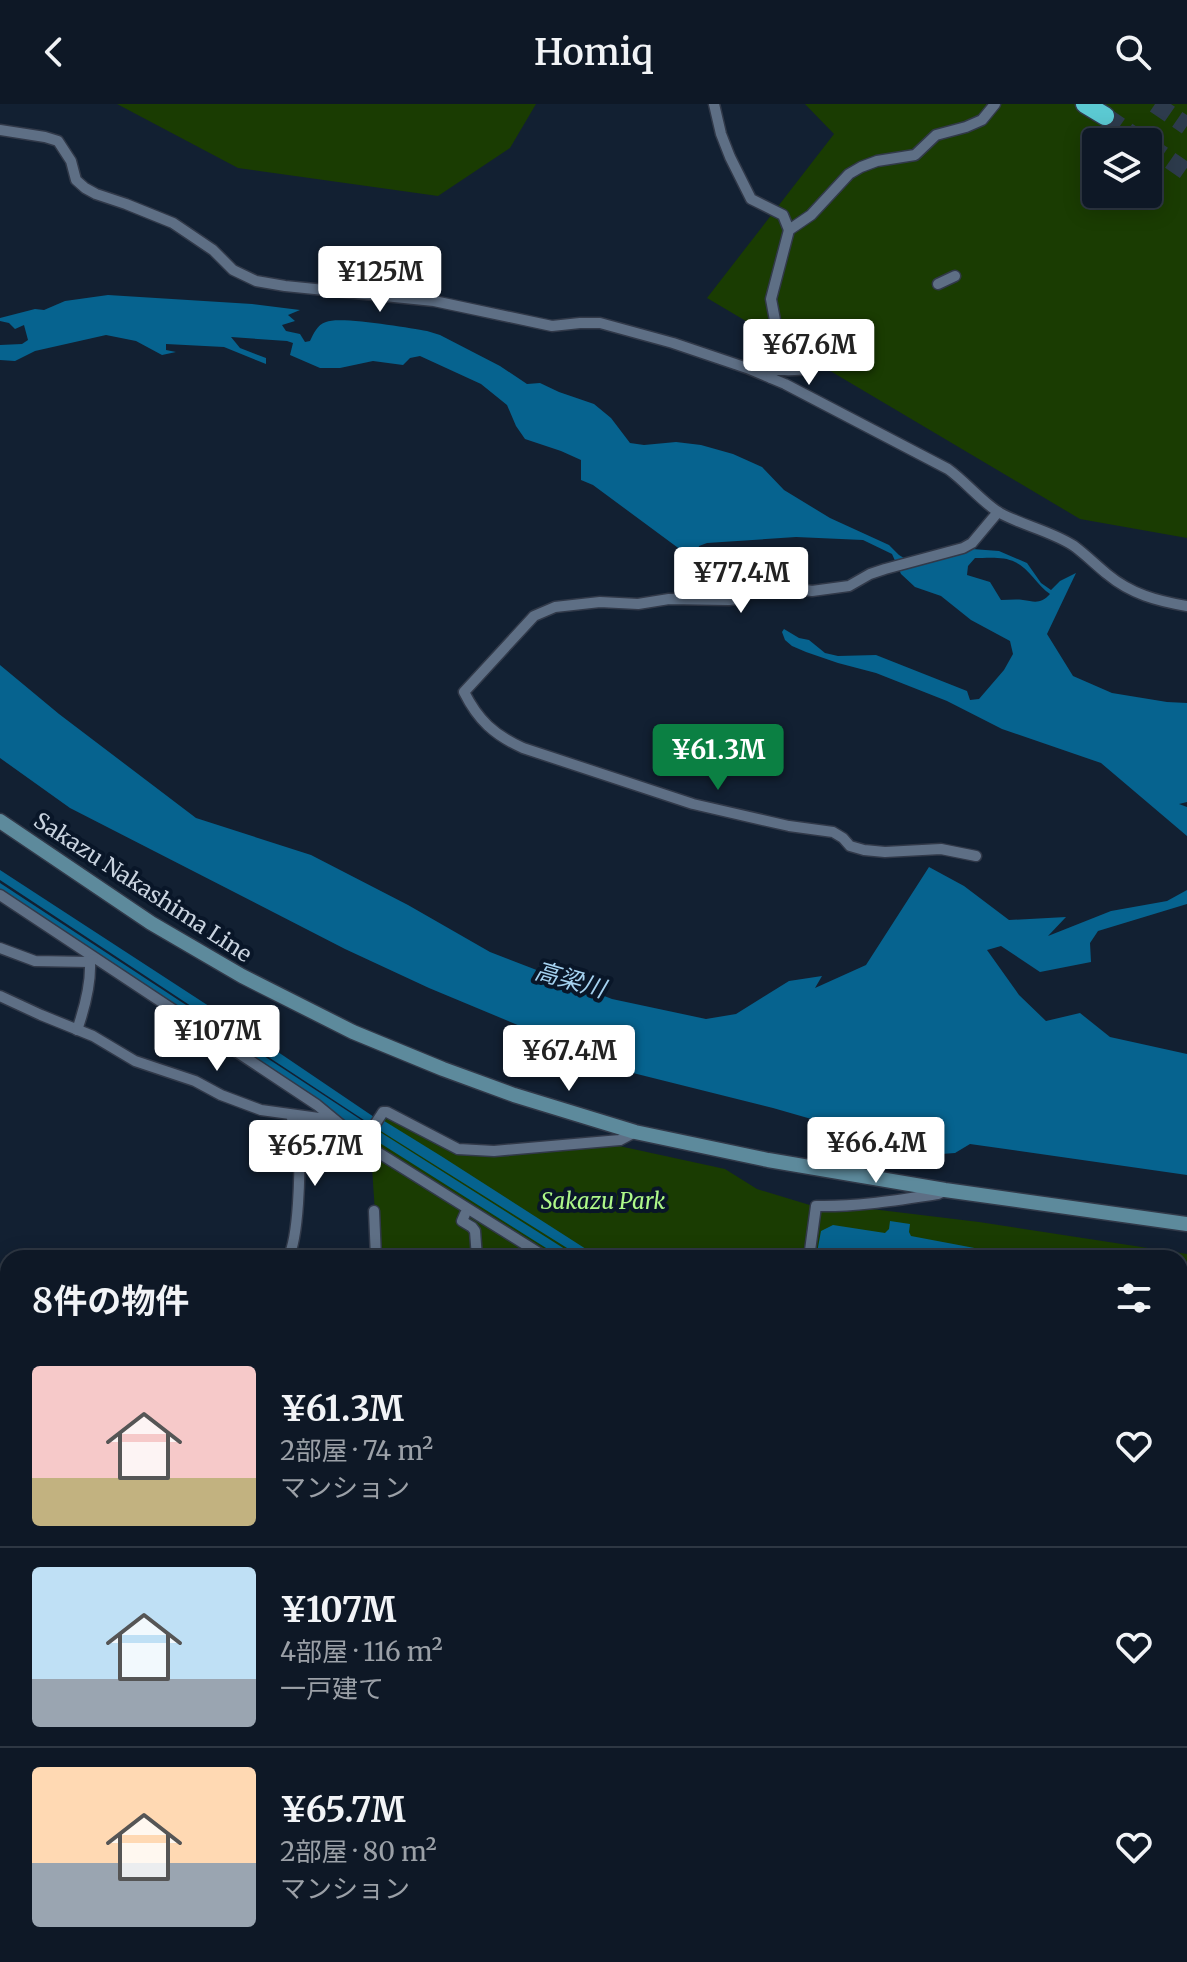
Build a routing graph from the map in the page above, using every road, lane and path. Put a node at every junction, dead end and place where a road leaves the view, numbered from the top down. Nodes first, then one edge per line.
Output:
1 (714, 104) edge
2 (995, 104) edge
3 (1085, 104) edge
4 (1105, 116) tunnel mouth
5 (0, 130) edge
6 (789, 230) junction
7 (955, 276) dead end
8 (938, 284) dead end
9 (831, 356) dead end
10 (772, 374) junction
11 (998, 512) junction
12 (1187, 606) edge
13 (0, 821) edge
14 (976, 856) dead end
15 (0, 895) edge
16 (0, 948) edge
17 (92, 960) junction
18 (0, 996) edge
19 (77, 1030) junction
20 (291, 1115) junction
21 (333, 1120) junction
22 (635, 1132) junction
23 (365, 1140) junction
24 (945, 1190) junction
25 (374, 1211) dead end
26 (465, 1214) dead end
27 (1187, 1224) edge
28 (291, 1250) edge
29 (376, 1250) edge
30 (476, 1250) edge
31 (535, 1250) edge
32 (810, 1250) edge

1 - 6 street
2 - 6 street
3 - 4 highway
5 - 10 street
6 - 10 street
7 - 8 street
9 - 10 street
10 - 11 street
11 - 12 street
11 - 14 street
13 - 22 main road, Sakazu Nakashima Line
15 - 17 street
16 - 17 street
17 - 19 street
17 - 21 street
18 - 19 street
19 - 20 street
20 - 21 street
20 - 28 street
21 - 23 street
22 - 23 street
22 - 24 main road, Sakazu Nakashima Line
23 - 31 street
24 - 27 main road, Sakazu Nakashima Line
24 - 32 street
25 - 29 street
26 - 30 street

